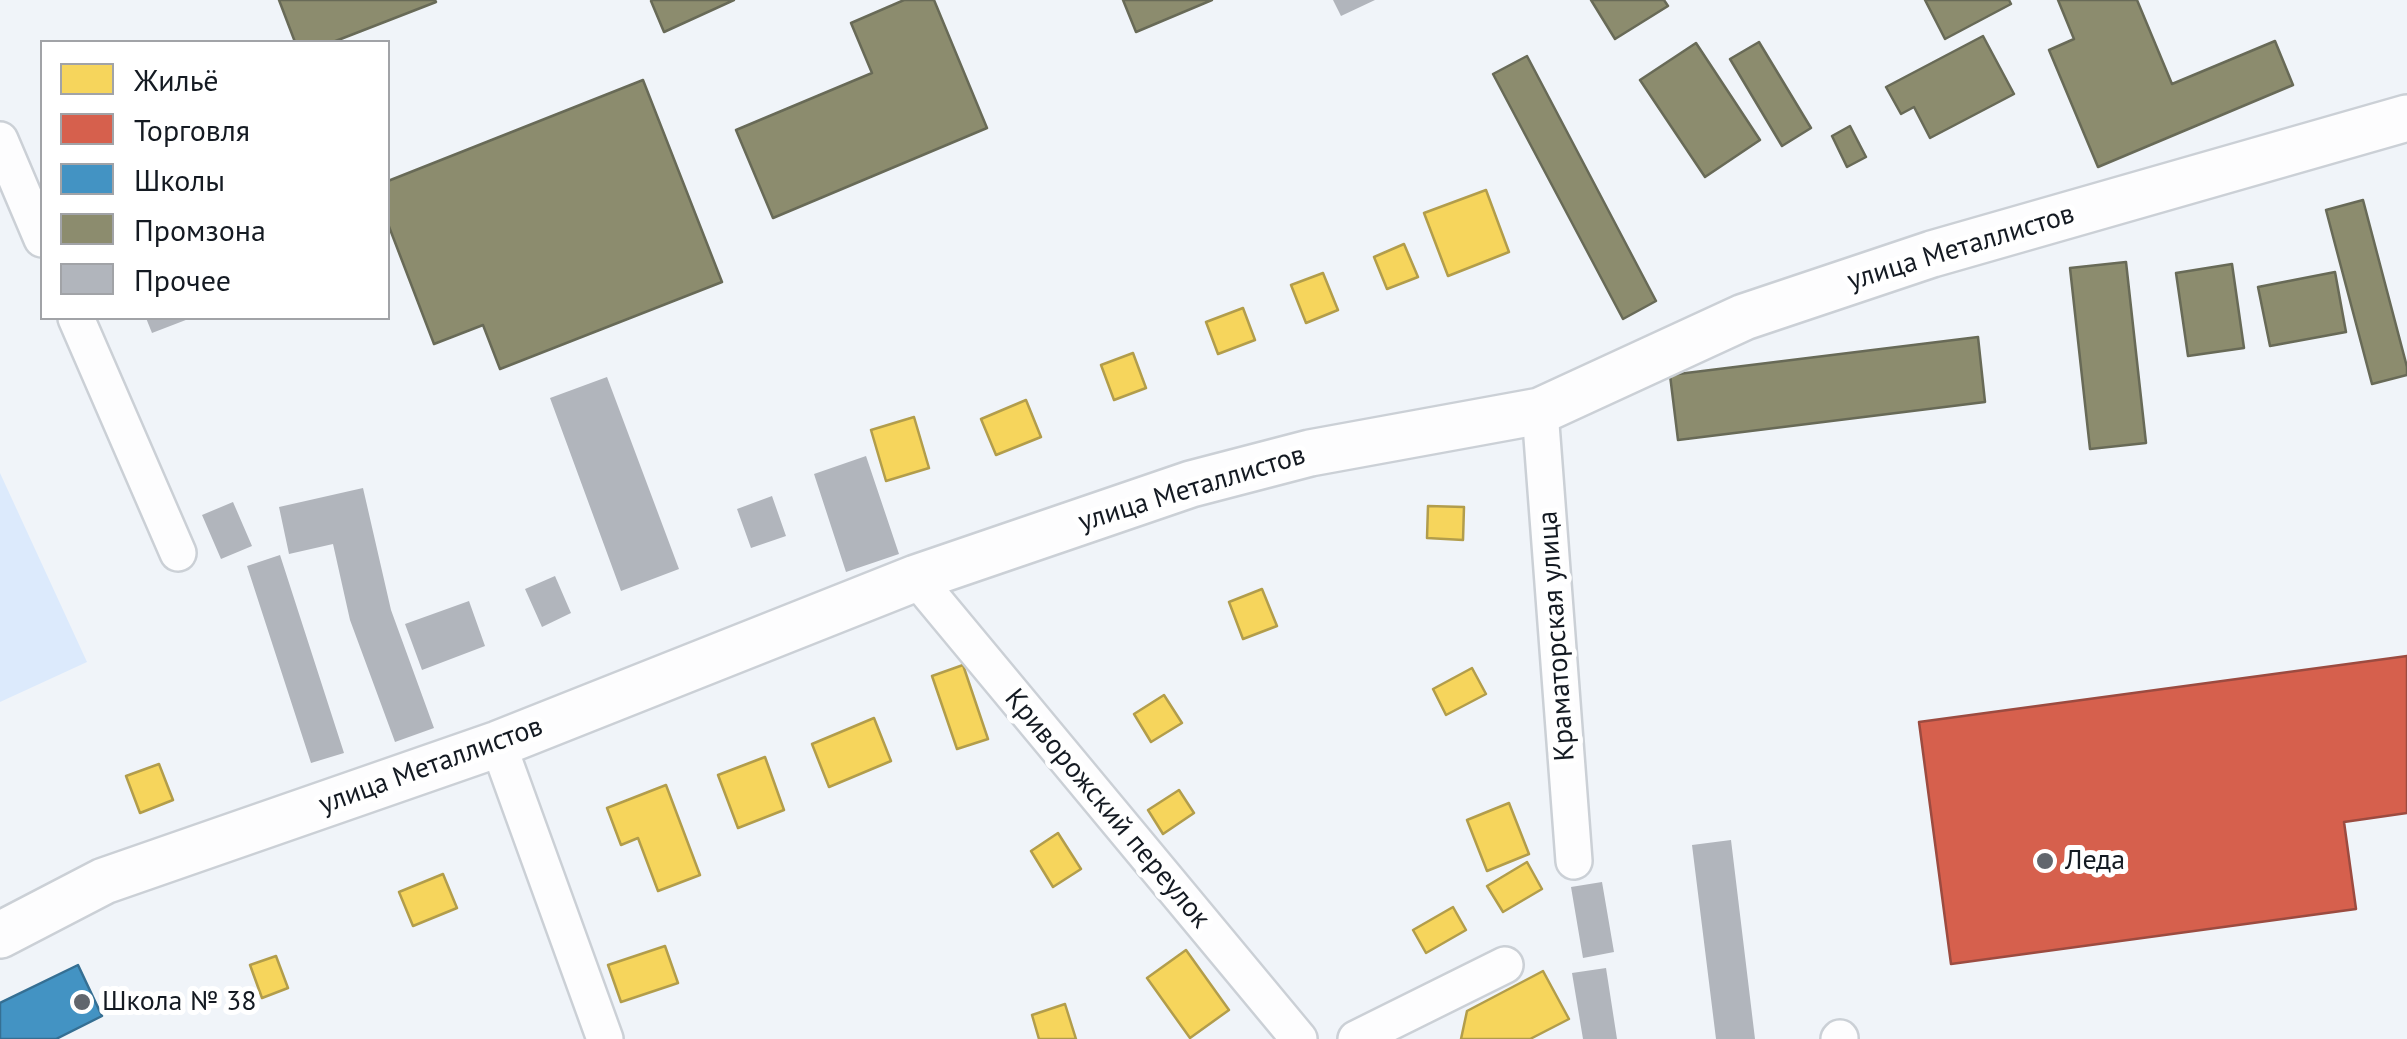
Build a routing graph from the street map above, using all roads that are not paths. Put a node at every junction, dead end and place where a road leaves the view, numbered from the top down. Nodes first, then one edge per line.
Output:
1 (2407, 118) edge
2 (0, 140) edge
3 (40, 234) edge
4 (77, 320) edge
5 (1540, 411) junction
6 (178, 553) dead end
7 (916, 578) junction
8 (498, 744) junction
9 (1574, 861) dead end
10 (0, 935) edge
11 (1505, 966) dead end
12 (605, 1039) edge
13 (1299, 1039) edge
14 (1356, 1039) edge

1 - 5 street, улица Металлистов
2 - 3 street
4 - 6 street
5 - 7 street, улица Металлистов
5 - 9 street, Краматорская улица
7 - 8 street, улица Металлистов
7 - 13 street, Криворожский переулок
8 - 10 street, улица Металлистов
8 - 12 street
11 - 14 street

